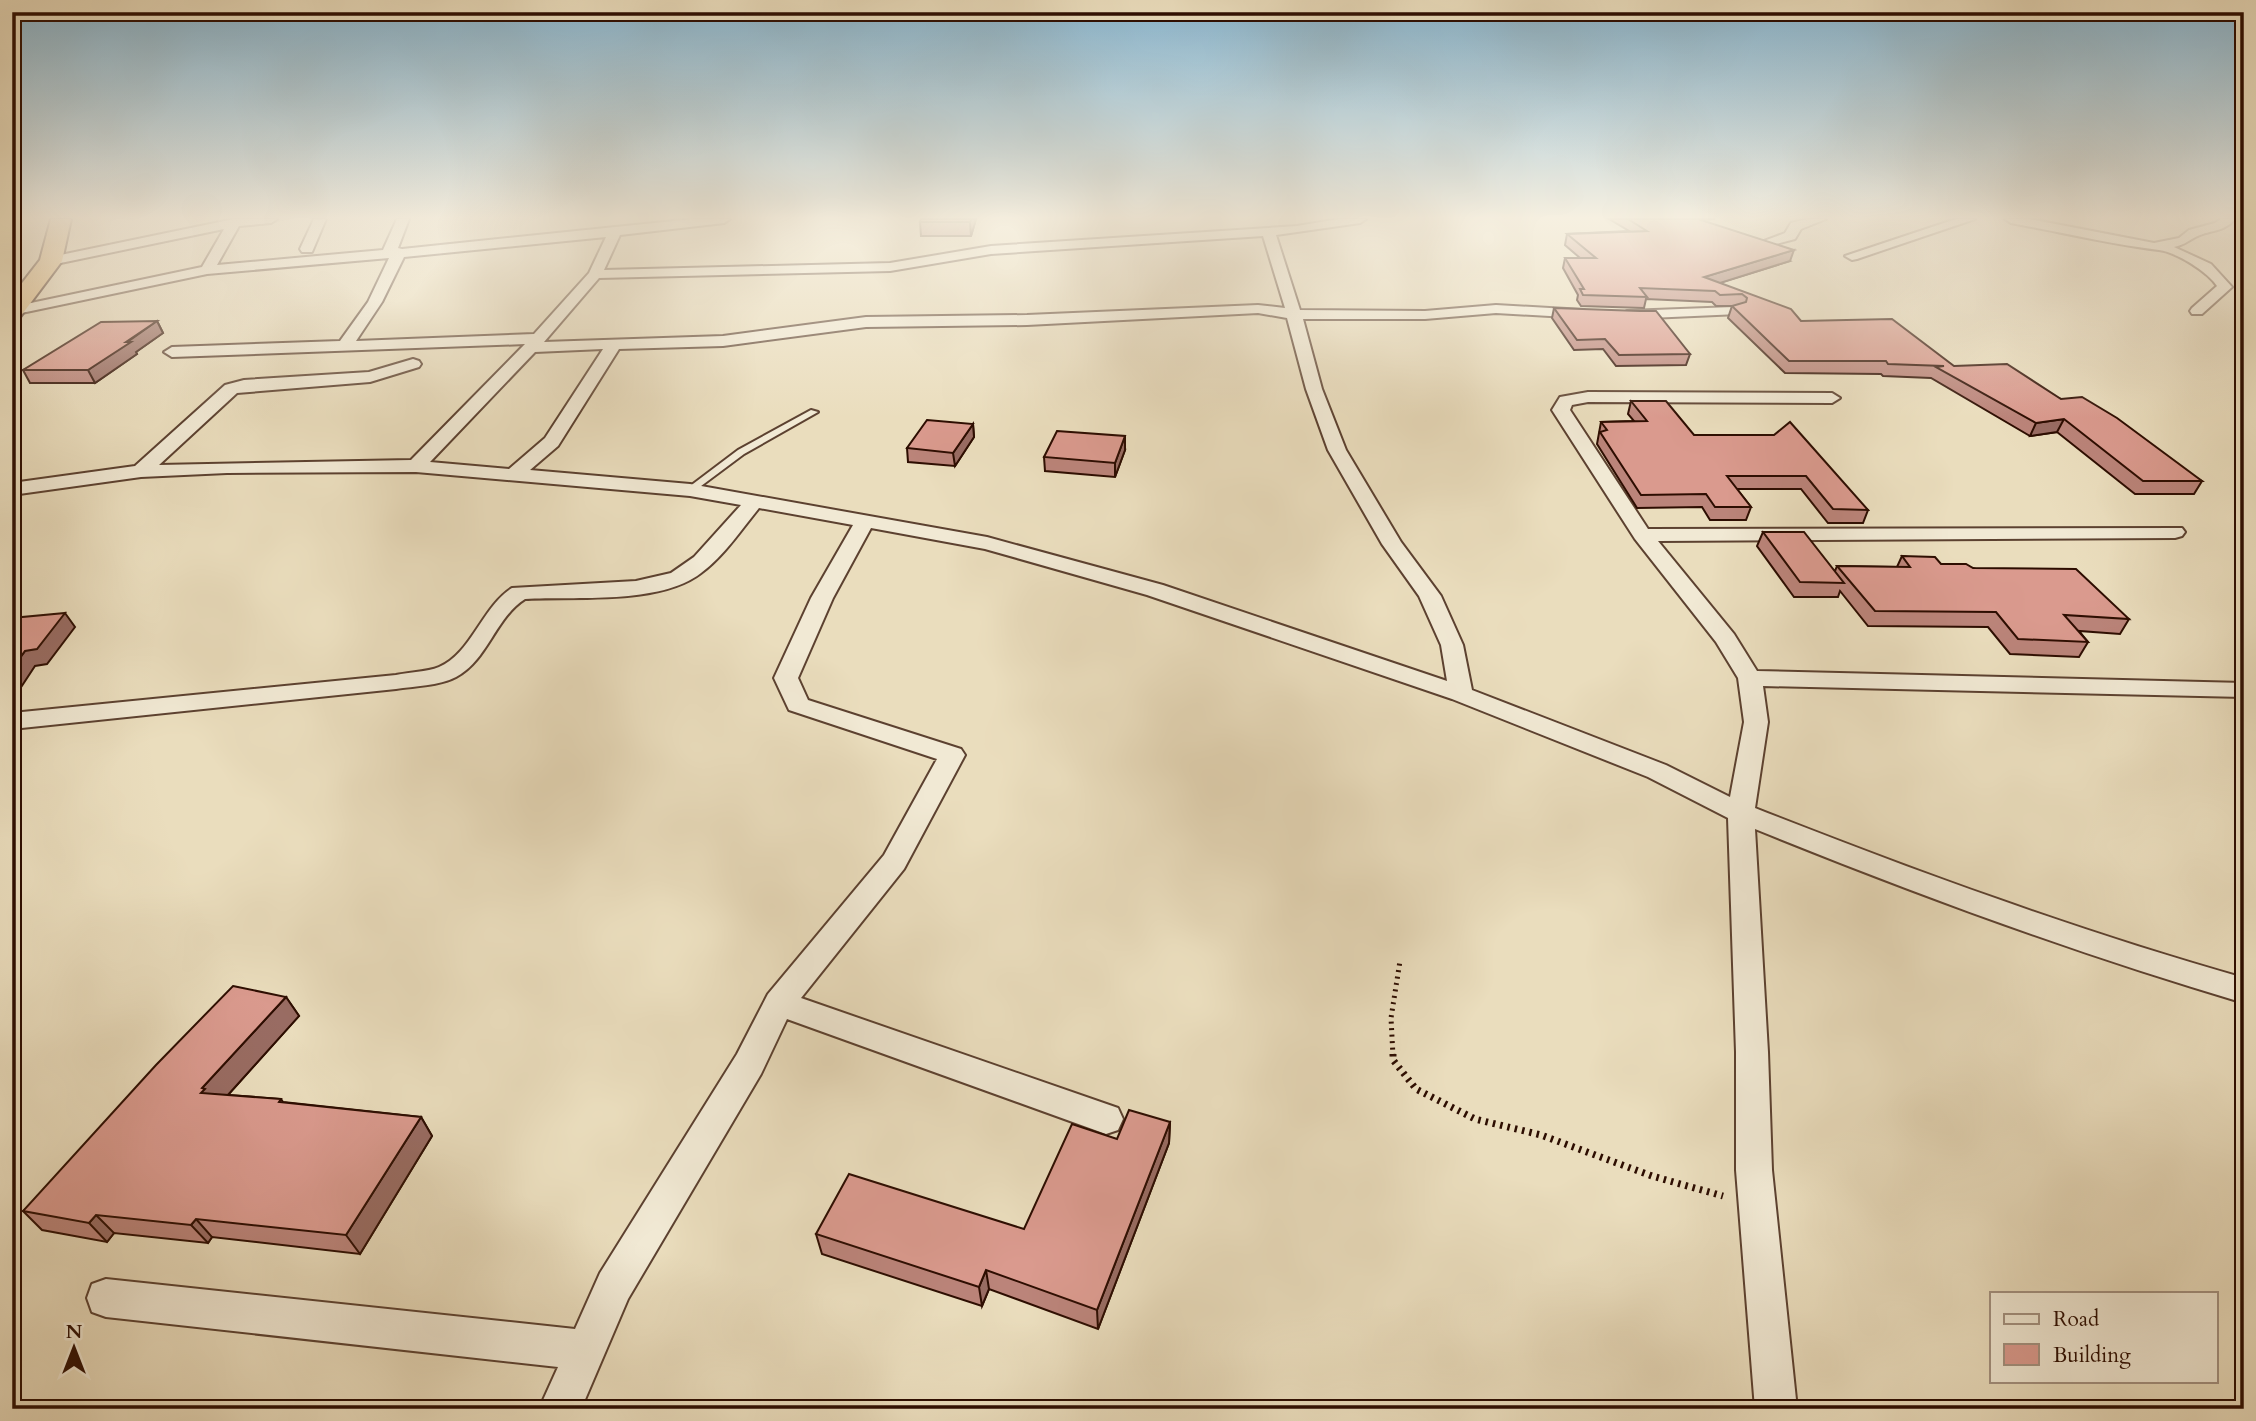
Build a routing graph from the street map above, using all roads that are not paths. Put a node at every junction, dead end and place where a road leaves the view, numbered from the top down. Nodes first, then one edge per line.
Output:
1 (33, 285) edge
2 (136, 285) edge
3 (381, 285) edge
4 (585, 285) edge
5 (1285, 285) edge
6 (2224, 285) edge
7 (1734, 311) edge
8 (2197, 311) dead end
9 (13, 312) edge
10 (1294, 314) junction
11 (534, 343) junction
12 (345, 345) junction
13 (614, 345) junction
14 (172, 352) dead end
15 (413, 364) dead end
16 (1832, 398) dead end
17 (814, 412) dead end
18 (416, 466) junction
19 (141, 471) junction
20 (515, 473) junction
21 (12, 489) edge
22 (690, 490) junction
23 (755, 501) junction
24 (864, 522) junction
25 (2175, 532) dead end
26 (1642, 535) junction
27 (1749, 678) junction
28 (2244, 690) edge
29 (1461, 694) junction
30 (12, 721) edge
31 (1741, 813) junction
32 (2244, 992) edge
33 (779, 1003) junction
34 (1106, 1119) dead end
35 (106, 1298) dead end
36 (585, 1350) junction
37 (560, 1409) edge
38 (1776, 1409) edge

1 - 9 highway
2 - 9 street
3 - 12 street
4 - 11 street
5 - 10 street
6 - 8 street
7 - 10 street
10 - 13 street
10 - 29 street
11 - 12 street
11 - 13 street
11 - 18 street
12 - 14 street
13 - 20 street
15 - 19 street
16 - 26 street
17 - 22 lane
18 - 19 street
18 - 20 street
19 - 21 street
20 - 22 street
22 - 23 street
23 - 24 street
23 - 30 street
24 - 29 street
24 - 33 street
25 - 26 street
26 - 27 street
27 - 28 street
27 - 31 street
29 - 31 street
31 - 32 street
31 - 38 street
33 - 34 street
33 - 36 street
35 - 36 street
36 - 37 street

